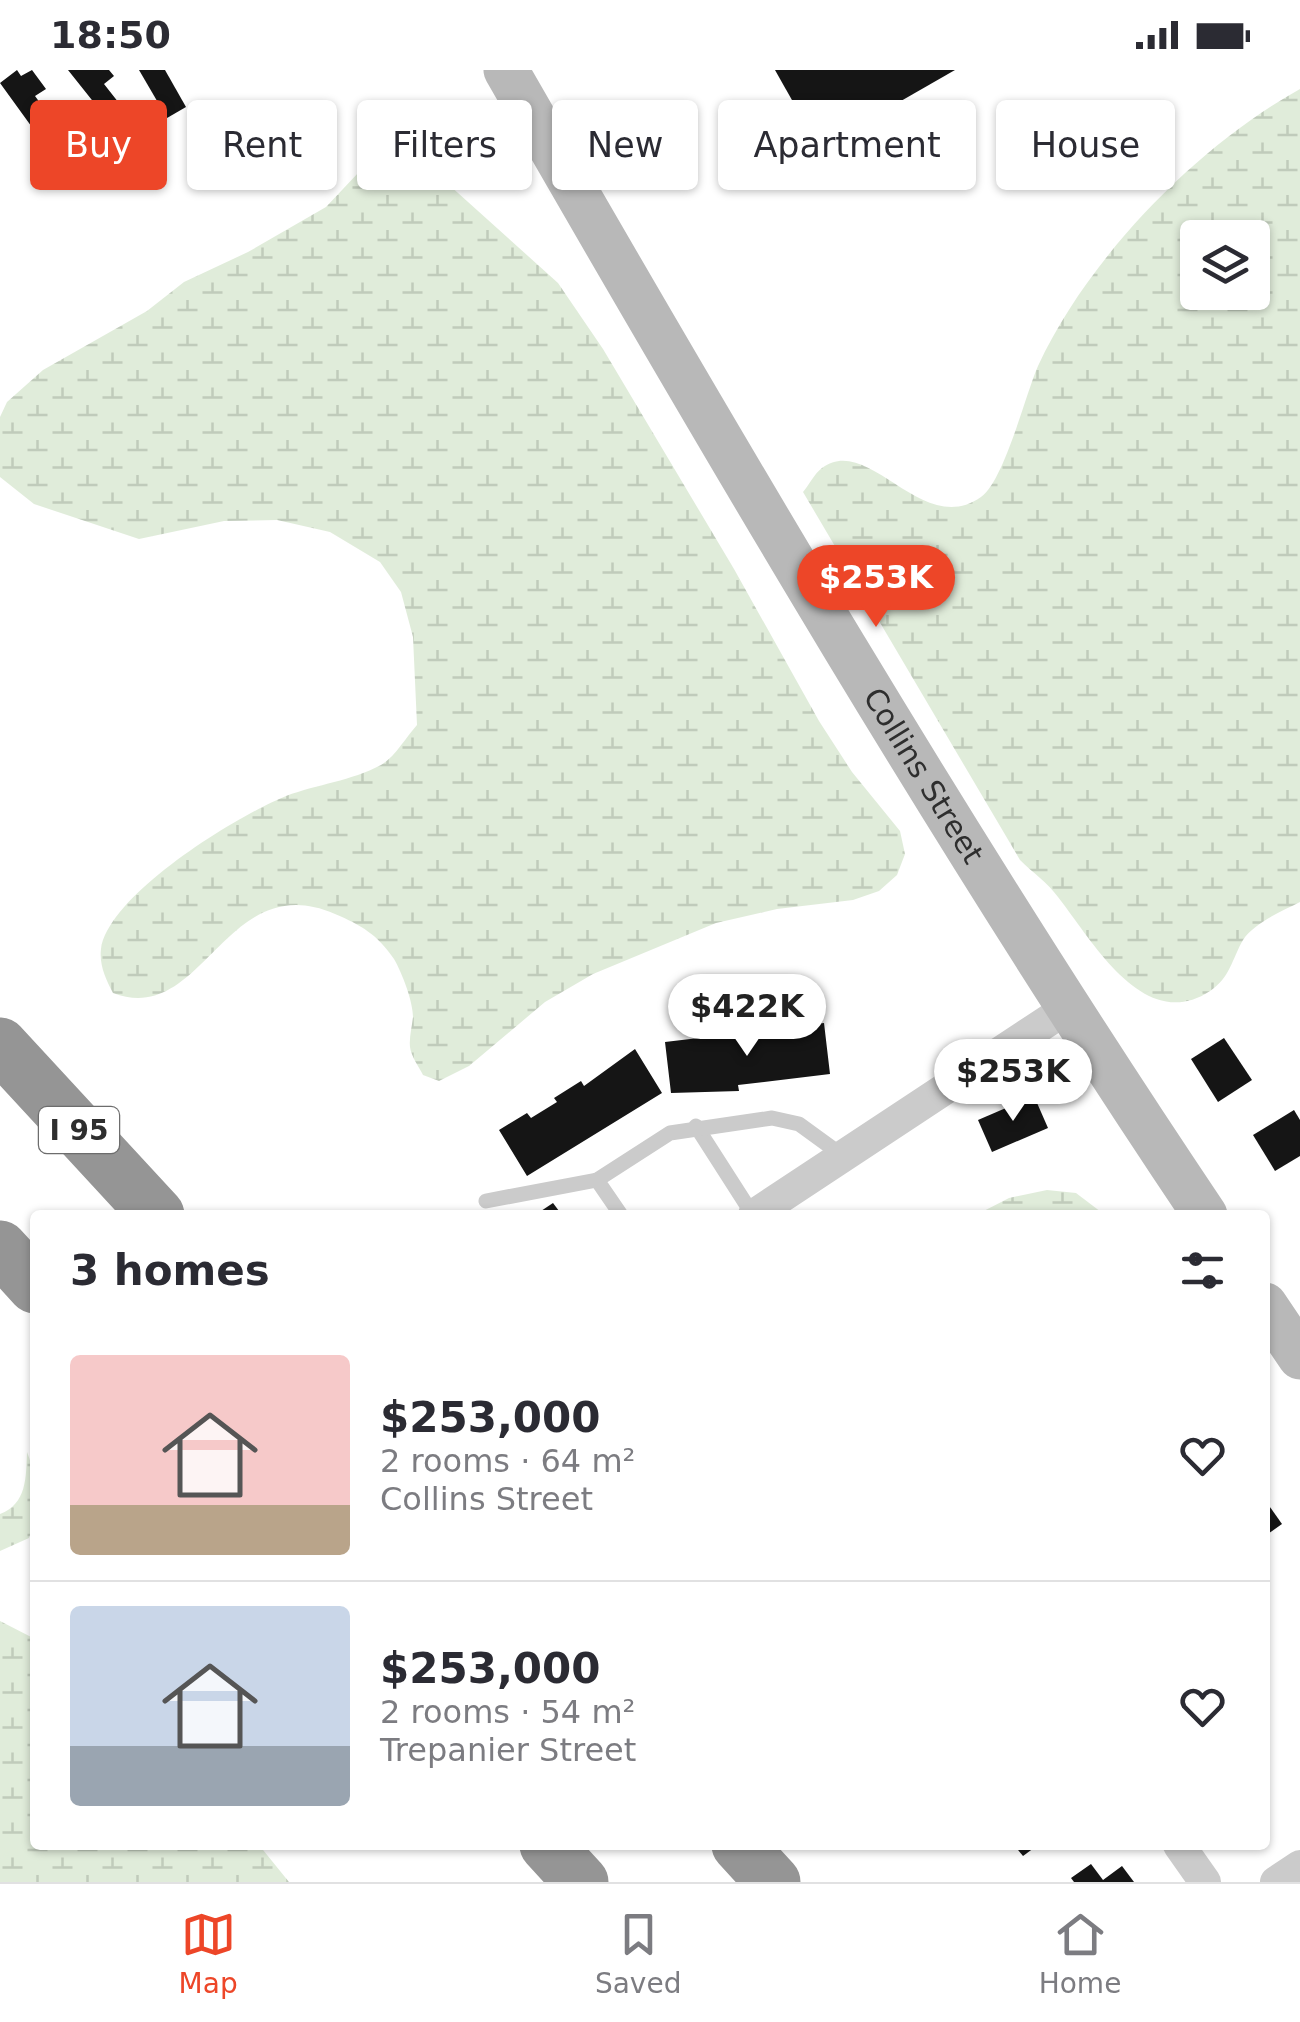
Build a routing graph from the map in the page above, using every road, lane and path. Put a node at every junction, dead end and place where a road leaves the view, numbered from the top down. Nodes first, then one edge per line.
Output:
1 (506, 70) edge
2 (1066, 1009) junction
3 (0, 1044) edge
4 (696, 1126) junction
5 (843, 1156) junction
6 (597, 1180) junction
7 (486, 1201) dead end
8 (152, 1210) edge
9 (618, 1210) edge
10 (750, 1210) edge
11 (761, 1210) edge
12 (1201, 1210) edge
13 (0, 1248) edge
14 (30, 1281) edge
15 (1270, 1312) edge
16 (1300, 1357) edge
17 (552, 1850) edge
18 (744, 1850) edge
19 (1183, 1850) edge
20 (1300, 1866) edge
21 (581, 1882) edge
22 (773, 1882) edge
23 (1205, 1882) edge
24 (1276, 1882) edge

1 - 2 street, Collins Street
2 - 5 street
2 - 12 street, Collins Street
3 - 8 highway, I 95
4 - 5 lane
4 - 6 lane
4 - 10 lane
5 - 11 street
6 - 7 lane
6 - 9 lane
13 - 14 highway
15 - 16 street
17 - 21 highway
18 - 22 highway
19 - 23 street
20 - 24 street

